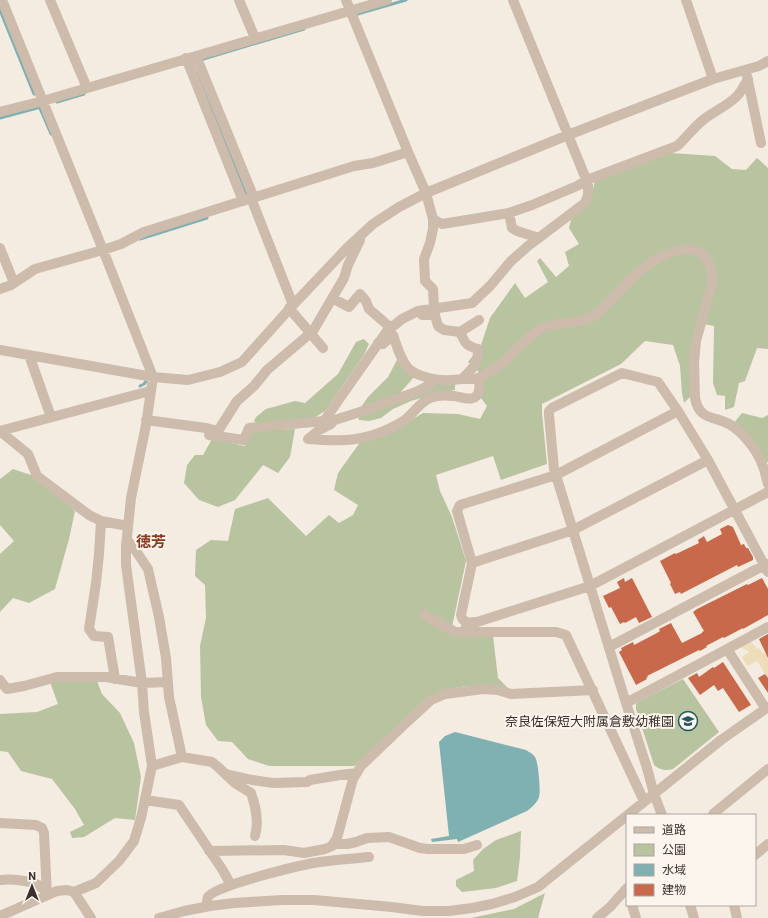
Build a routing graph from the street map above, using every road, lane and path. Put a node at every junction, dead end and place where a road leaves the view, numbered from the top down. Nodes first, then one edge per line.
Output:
1 (2, 0) edge
2 (50, 0) edge
3 (240, 0) edge
4 (346, 0) edge
5 (387, 0) edge
6 (513, 0) edge
7 (686, 0) edge
8 (352, 15) junction
9 (255, 38) junction
10 (192, 61) junction
11 (768, 61) edge
12 (747, 74) junction
13 (714, 79) junction
14 (87, 88) junction
15 (42, 101) junction
16 (0, 112) edge
17 (568, 135) junction
18 (761, 143) dead end
19 (408, 152) junction
20 (587, 180) junction
21 (426, 193) junction
22 (249, 199) junction
23 (509, 213) junction
24 (433, 219) junction
25 (362, 234) junction
26 (539, 238) junction
27 (0, 248) edge
28 (103, 250) junction
29 (14, 283) junction
30 (0, 289) edge
31 (332, 298) junction
32 (291, 306) junction
33 (434, 308) junction
34 (408, 316) junction
35 (479, 320) dead end
36 (391, 328) junction
37 (460, 332) junction
38 (310, 334) junction
39 (378, 343) junction
40 (323, 348) dead end
41 (0, 350) edge
42 (29, 355) junction
43 (153, 377) junction
44 (478, 378) junction
45 (434, 379) junction
46 (462, 379) junction
47 (150, 391) junction
48 (678, 411) junction
49 (51, 417) junction
50 (335, 420) junction
51 (324, 421) junction
52 (146, 423) junction
53 (0, 431) edge
54 (708, 460) junction
55 (556, 475) junction
56 (768, 484) edge
57 (768, 492) edge
58 (735, 510) junction
59 (101, 521) junction
60 (128, 526) junction
61 (573, 530) junction
62 (127, 540) junction
63 (472, 563) junction
64 (767, 568) edge
65 (590, 586) junction
66 (424, 616) dead end
67 (466, 627) junction
68 (768, 627) edge
69 (609, 647) junction
70 (727, 649) junction
71 (115, 679) junction
72 (0, 680) edge
73 (168, 682) junction
74 (142, 683) junction
75 (593, 690) junction
76 (626, 703) junction
77 (767, 708) edge
78 (182, 757) junction
79 (152, 766) junction
80 (768, 769) edge
81 (357, 773) junction
82 (226, 774) junction
83 (654, 794) junction
84 (145, 800) junction
85 (644, 801) junction
86 (628, 814) edge
87 (662, 814) edge
88 (713, 814) edge
89 (626, 816) edge
90 (0, 823) edge
91 (256, 836) dead end
92 (333, 844) junction
93 (768, 844) edge
94 (477, 845) dead end
95 (210, 851) junction
96 (756, 854) edge
97 (368, 857) dead end
98 (0, 880) edge
99 (231, 885) junction
100 (626, 890) edge
101 (74, 892) junction
102 (47, 895) junction
103 (206, 906) junction
104 (632, 906) edge
105 (690, 906) edge
106 (734, 906) edge
107 (0, 916) edge
108 (91, 918) edge
109 (159, 918) edge
110 (597, 918) edge
111 (636, 918) edge
112 (694, 918) edge
113 (737, 918) edge

1 - 15 street
2 - 14 street
3 - 9 street
4 - 8 street
5 - 8 street
6 - 17 street
7 - 13 street
8 - 9 street
8 - 19 street
9 - 10 street
10 - 14 street
10 - 22 street
11 - 12 street
12 - 13 street
12 - 18 street
12 - 20 street
13 - 17 street
14 - 15 street
15 - 16 street
15 - 28 street
17 - 20 street
17 - 21 street
19 - 21 street
19 - 22 street
20 - 23 street
20 - 26 street
21 - 24 street
21 - 25 street
22 - 28 street
22 - 32 street
23 - 24 street
23 - 26 street
24 - 33 street
25 - 31 street
25 - 32 street
26 - 33 street
27 - 29 street
28 - 29 street
28 - 43 street
29 - 30 street
31 - 36 street
31 - 38 street
32 - 38 street
32 - 43 street
33 - 34 street
34 - 36 street
34 - 37 street
35 - 37 street
36 - 39 street
37 - 46 street
38 - 40 street
38 - 52 street
39 - 45 street
39 - 51 street
41 - 42 street
42 - 43 street
42 - 49 street
43 - 47 street
44 - 46 street
44 - 50 street
44 - 56 street
45 - 46 street
45 - 50 street
47 - 49 street
47 - 52 street
48 - 54 street
48 - 55 street
48 - 55 street
49 - 53 street
50 - 51 street
51 - 52 street
52 - 60 street
53 - 59 street
54 - 58 street
54 - 61 street
55 - 61 street
55 - 63 street
57 - 58 street
58 - 64 street
58 - 65 street
59 - 60 street
59 - 71 street
60 - 62 street
61 - 63 street
61 - 65 street
62 - 73 street
62 - 74 street
63 - 67 street
64 - 69 street
65 - 67 street
65 - 69 street
66 - 67 street
67 - 75 street
68 - 70 street
69 - 76 street
70 - 76 street
70 - 77 street
71 - 72 street
71 - 74 street
73 - 74 street
73 - 78 street
74 - 79 street
75 - 81 street
75 - 85 street
76 - 83 street
77 - 83 street
78 - 79 street
78 - 82 street
79 - 84 street
80 - 88 street
81 - 82 street
81 - 92 street
82 - 91 street
83 - 85 street
83 - 87 street
84 - 95 street
84 - 101 street
85 - 86 street
89 - 103 street
90 - 102 street
92 - 94 street
92 - 95 street
93 - 96 street
95 - 99 street
97 - 99 street
98 - 102 street
99 - 103 street
100 - 110 street
101 - 102 street
101 - 108 street
102 - 107 street
103 - 109 street
104 - 111 street
105 - 112 street
106 - 113 street

